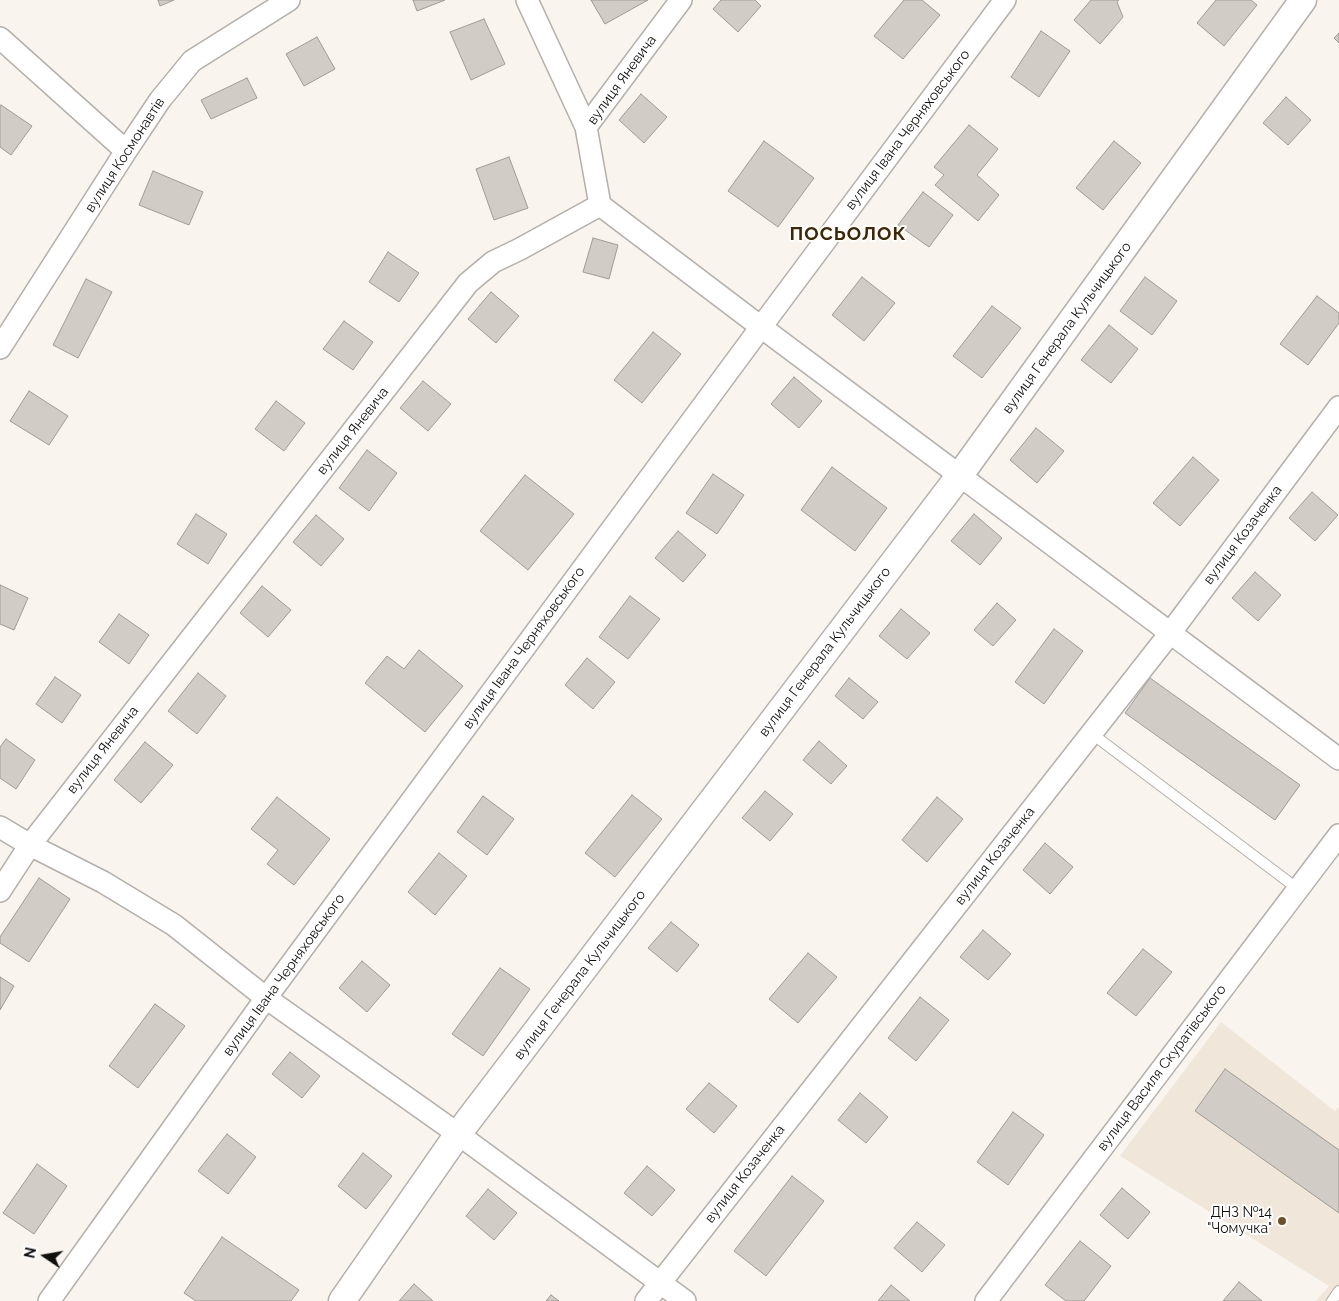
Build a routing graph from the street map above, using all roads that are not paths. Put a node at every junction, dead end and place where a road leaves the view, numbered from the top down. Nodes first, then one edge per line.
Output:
1 (289, 0) edge
2 (527, 0) edge
3 (681, 0) edge
4 (1005, 0) edge
5 (1303, 0) edge
6 (0, 38) edge
7 (586, 126) junction
8 (126, 151) junction
9 (600, 204) junction
10 (761, 327) junction
11 (0, 348) edge
12 (1339, 406) edge
13 (960, 475) junction
14 (1171, 632) junction
15 (1092, 733) junction
16 (1339, 759) edge
17 (0, 827) edge
18 (1339, 835) edge
19 (30, 844) junction
20 (1298, 888) junction
21 (0, 891) edge
22 (266, 998) junction
23 (458, 1134) junction
24 (660, 1283) junction
25 (1339, 1292) edge
26 (49, 1301) edge
27 (342, 1301) edge
28 (646, 1301) edge
29 (684, 1301) edge
30 (986, 1301) edge
31 (1332, 1301) edge

1 - 8 street, вулиця Космонавтів
2 - 7 street
3 - 7 street, вулиця Яневича
4 - 10 street, вулиця Івана Черняховського
5 - 13 street, вулиця Генерала Кульчицького
6 - 8 street
7 - 9 street, вулиця Яневича
8 - 11 street, вулиця Космонавтів
9 - 10 street
9 - 19 street, вулиця Яневича
10 - 13 street
10 - 22 street, вулиця Івана Черняховського
12 - 14 street, вулиця Козаченка
13 - 14 street
13 - 23 street, вулиця Генерала Кульчицького
14 - 15 street, вулиця Козаченка
14 - 16 street
15 - 20 lane
15 - 24 street, вулиця Козаченка
17 - 19 street
18 - 20 street, вулиця Василя Скуратівського
19 - 21 street, вулиця Яневича
19 - 22 street
20 - 30 street, вулиця Василя Скуратівського
22 - 23 street
22 - 26 street, вулиця Івана Черняховського
23 - 24 street
23 - 27 street, вулиця Генерала Кульчицького
24 - 28 street, вулиця Козаченка
24 - 29 street
25 - 31 lane

